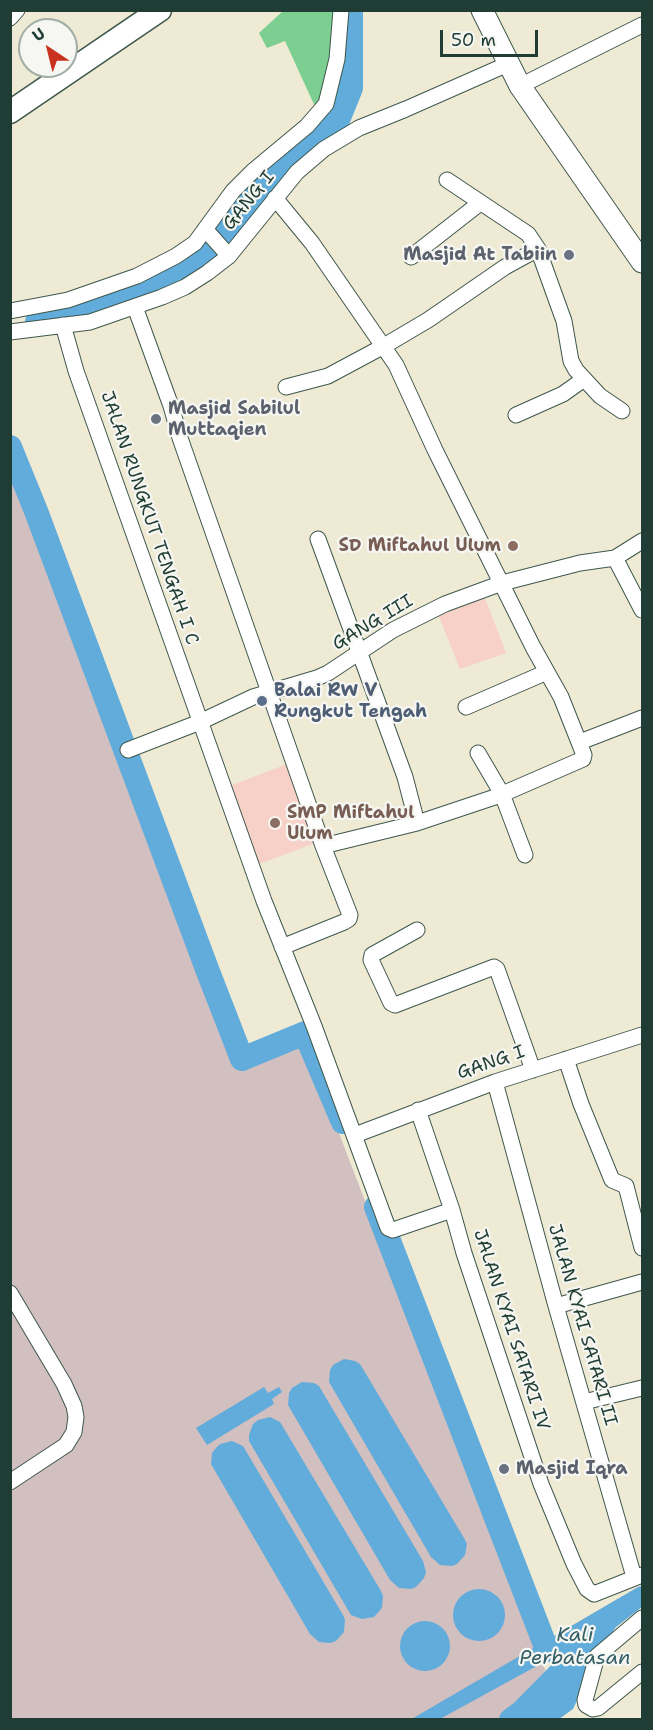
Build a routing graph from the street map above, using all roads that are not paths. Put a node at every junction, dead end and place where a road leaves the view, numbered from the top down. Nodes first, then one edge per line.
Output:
1 (17, 10) edge
2 (160, 10) edge
3 (341, 10) edge
4 (482, 10) edge
5 (10, 18) edge
6 (642, 26) edge
7 (508, 64) junction
8 (520, 86) junction
9 (10, 112) edge
10 (447, 180) dead end
11 (275, 198) junction
12 (480, 203) junction
13 (218, 244) junction
14 (639, 248) edge
15 (538, 249) junction
16 (411, 257) dead end
17 (135, 307) junction
18 (10, 311) edge
19 (71, 314) junction
20 (10, 332) edge
21 (384, 346) junction
22 (584, 380) junction
23 (286, 387) dead end
24 (622, 411) dead end
25 (516, 415) dead end
26 (318, 539) dead end
27 (642, 542) edge
28 (615, 558) junction
29 (502, 583) junction
30 (642, 610) edge
31 (360, 652) junction
32 (547, 672) junction
33 (270, 692) junction
34 (466, 707) dead end
35 (642, 718) edge
36 (200, 722) junction
37 (580, 741) junction
38 (128, 750) dead end
39 (478, 753) dead end
40 (502, 794) junction
41 (417, 823) junction
42 (323, 846) junction
43 (525, 855) dead end
44 (417, 930) dead end
45 (282, 947) junction
46 (642, 1035) edge
47 (566, 1059) junction
48 (533, 1070) junction
49 (495, 1082) junction
50 (418, 1110) junction
51 (355, 1135) junction
52 (452, 1210) junction
53 (642, 1248) edge
54 (642, 1282) edge
55 (10, 1293) edge
56 (556, 1306) junction
57 (642, 1388) edge
58 (584, 1402) junction
59 (10, 1482) edge
60 (638, 1576) edge
61 (642, 1618) edge
62 (642, 1672) edge

1 - 5 street
2 - 9 main road
3 - 13 street
4 - 7 main road
6 - 8 street
7 - 8 main road
7 - 11 street, GANG I
8 - 14 main road
10 - 12 street
11 - 13 street, GANG I
11 - 21 street
12 - 15 street
12 - 16 street
13 - 17 street, GANG I
13 - 19 street
15 - 21 street
15 - 22 street
17 - 19 street, GANG I
17 - 33 street
18 - 19 street
19 - 20 street, GANG I
19 - 36 street, JALAN RUNGKUT TENGAH I C
21 - 23 street
21 - 29 street
22 - 24 street
22 - 25 street
26 - 31 street
27 - 28 street, GANG III
28 - 29 street, GANG III
28 - 30 street
29 - 31 street, GANG III
29 - 32 street
31 - 33 street, GANG III
31 - 41 street
32 - 34 street
32 - 37 street
33 - 36 street, GANG III
33 - 42 street
35 - 37 street
36 - 38 street, GANG III
36 - 45 street, JALAN RUNGKUT TENGAH I C
37 - 40 street
39 - 40 street
40 - 41 street
40 - 43 street
41 - 42 street
42 - 45 street
44 - 48 street
45 - 51 street, JALAN RUNGKUT TENGAH I C
46 - 47 street, GANG I
47 - 48 street, GANG I
47 - 53 street
48 - 49 street, GANG I
49 - 50 street, GANG I
49 - 56 street, JALAN KYAI SATARI II
50 - 51 street, GANG I
50 - 52 street, JALAN KYAI SATARI IV
51 - 52 street, JALAN RUNGKUT TENGAH I C
52 - 60 street, JALAN KYAI SATARI IV
54 - 56 street
55 - 59 street
56 - 58 street, JALAN KYAI SATARI II
57 - 58 street
58 - 60 street, JALAN KYAI SATARI II
61 - 62 street

